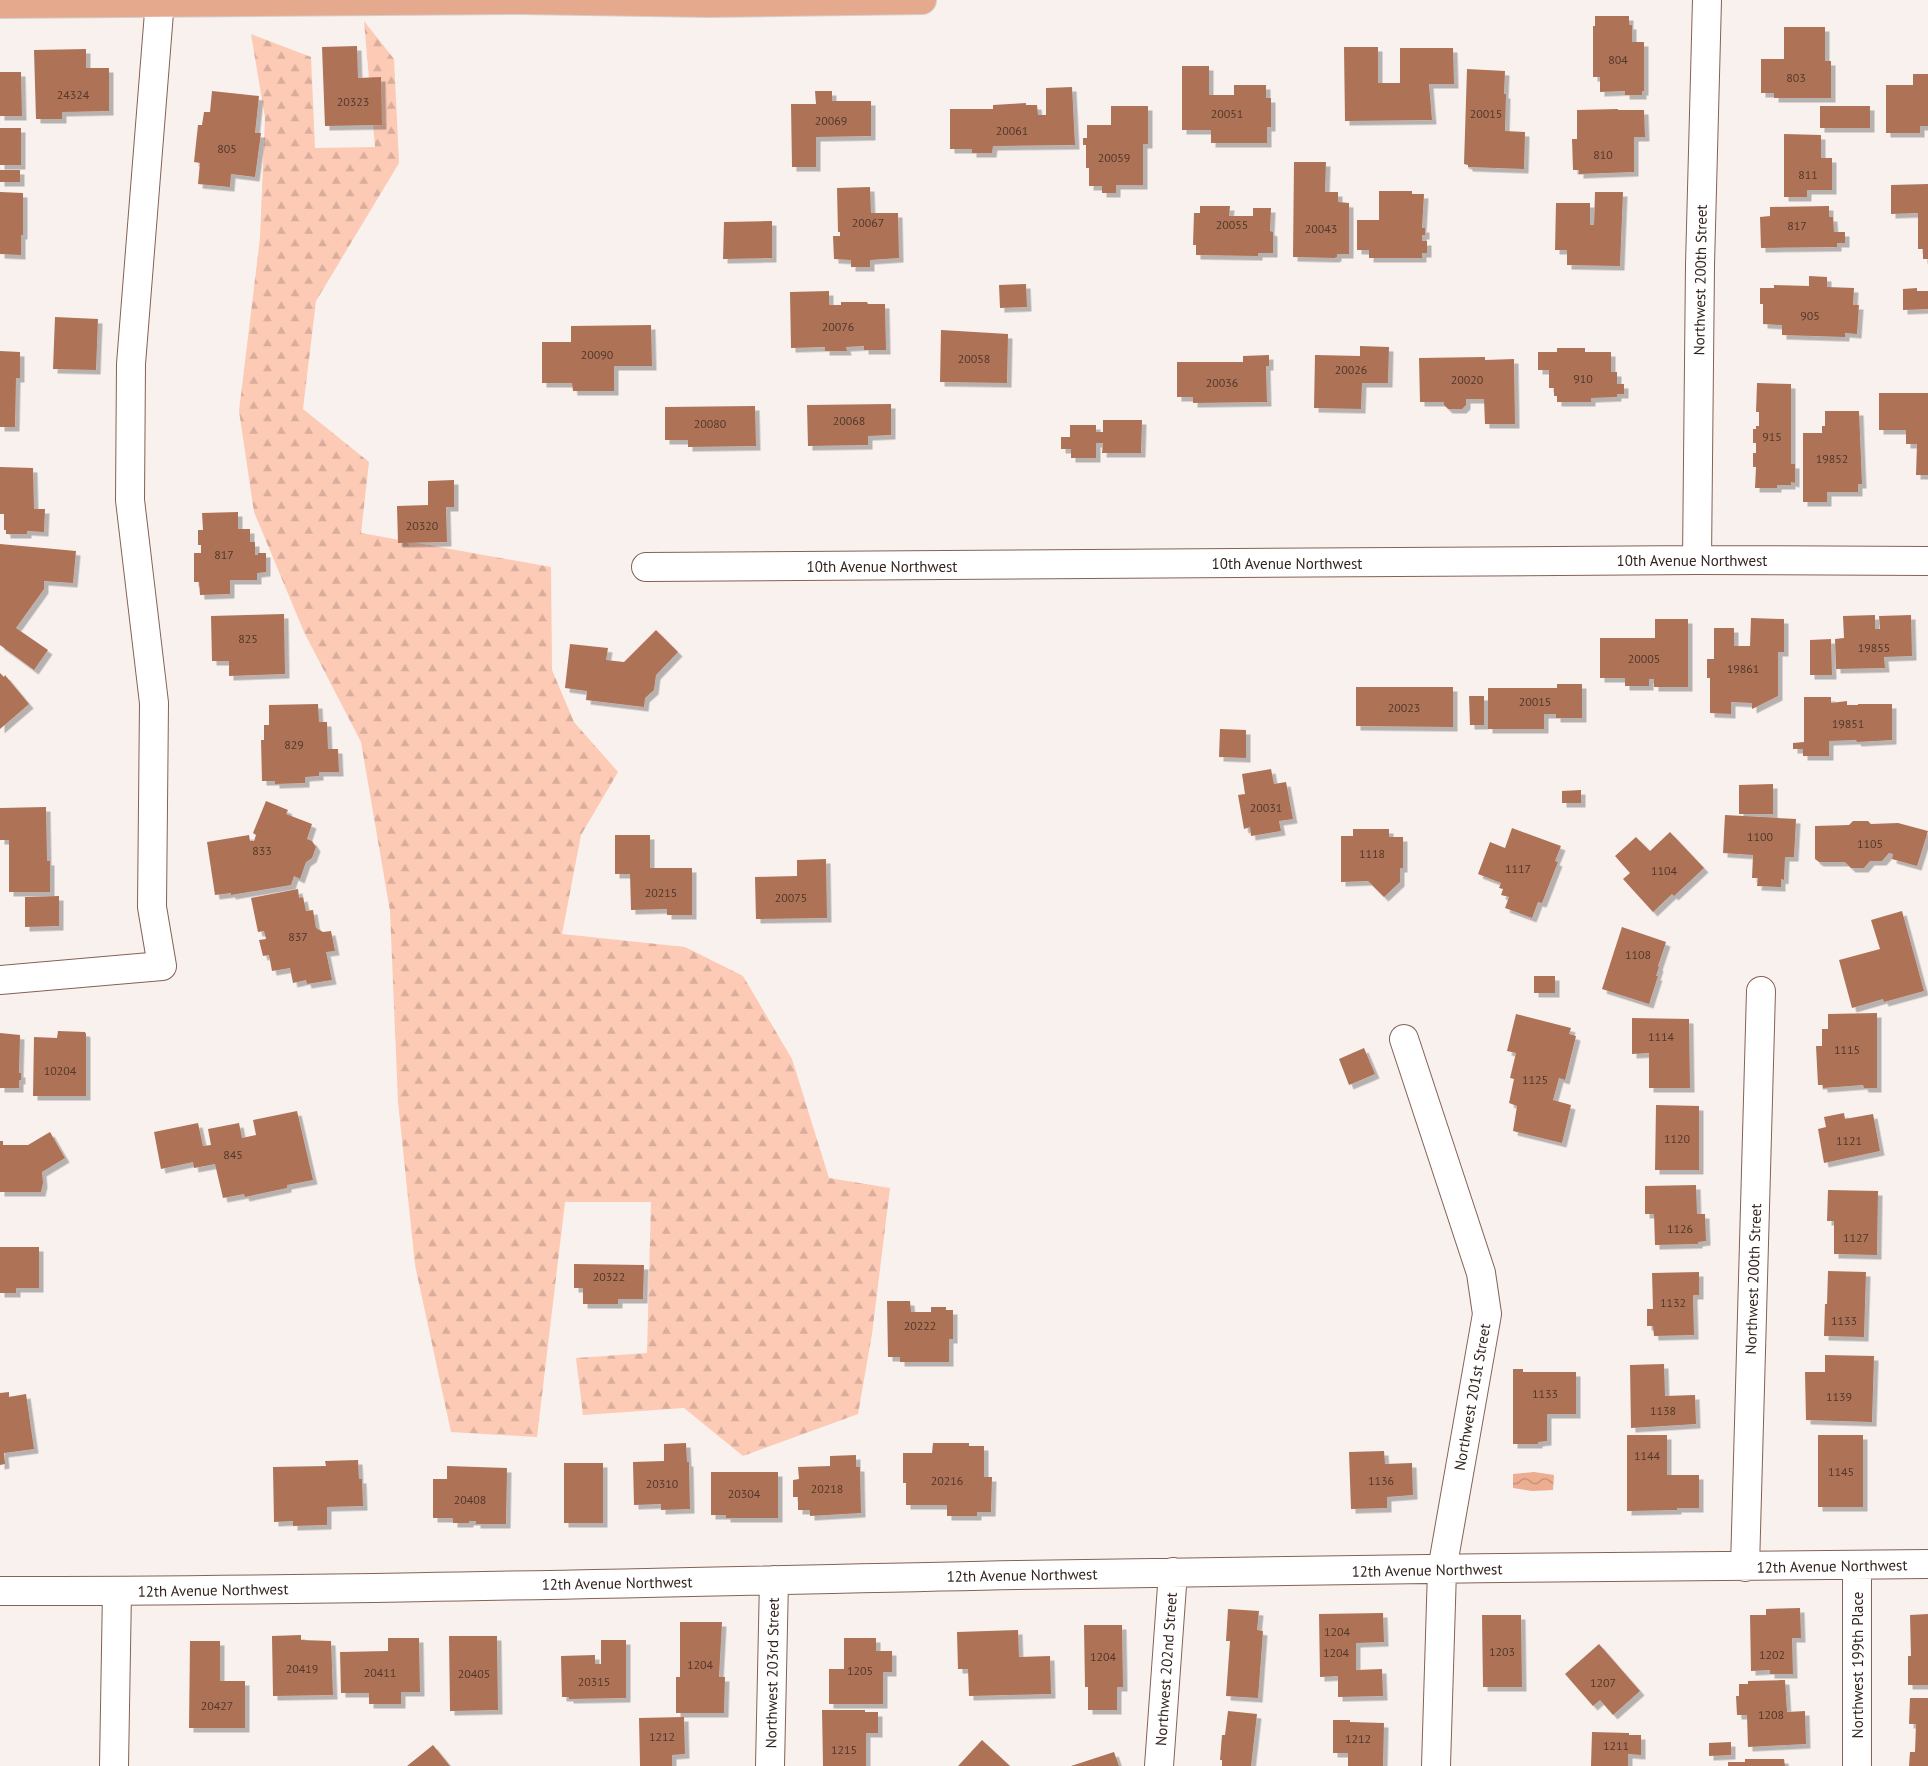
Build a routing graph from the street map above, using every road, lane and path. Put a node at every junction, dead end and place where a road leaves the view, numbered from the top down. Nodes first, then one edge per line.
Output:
1 (922, 0) edge
2 (1707, 0) edge
3 (722, 1) edge
4 (160, 2) edge
5 (0, 4) edge
6 (1697, 560) junction
7 (1928, 561) edge
8 (646, 567) dead end
9 (0, 980) edge
10 (1761, 991) dead end
11 (1404, 1039) dead end
12 (1928, 1564) edge
13 (1857, 1565) junction
14 (1745, 1567) junction
15 (1442, 1570) junction
16 (1173, 1572) junction
17 (774, 1580) junction
18 (0, 1591) edge
19 (117, 1591) junction
20 (114, 1766) edge
21 (770, 1766) edge
22 (1159, 1766) edge
23 (1436, 1766) edge
24 (1857, 1766) edge

1 - 3 main road
2 - 6 street, Northwest 200th Street
3 - 4 main road
4 - 5 main road
4 - 9 street
6 - 7 street, 10th Avenue Northwest
6 - 8 street, 10th Avenue Northwest
10 - 14 street, Northwest 200th Street
11 - 15 street, Northwest 201st Street
12 - 13 street, 12th Avenue Northwest
13 - 14 street, 12th Avenue Northwest
13 - 24 street, Northwest 199th Place
14 - 15 street, 12th Avenue Northwest
15 - 16 street, 12th Avenue Northwest
15 - 23 street, Northwest 201st Street
16 - 17 street, 12th Avenue Northwest
16 - 22 street, Northwest 202nd Street
17 - 19 street, 12th Avenue Northwest
17 - 21 street, Northwest 203rd Street
18 - 19 street, 12th Avenue Northwest
19 - 20 street

